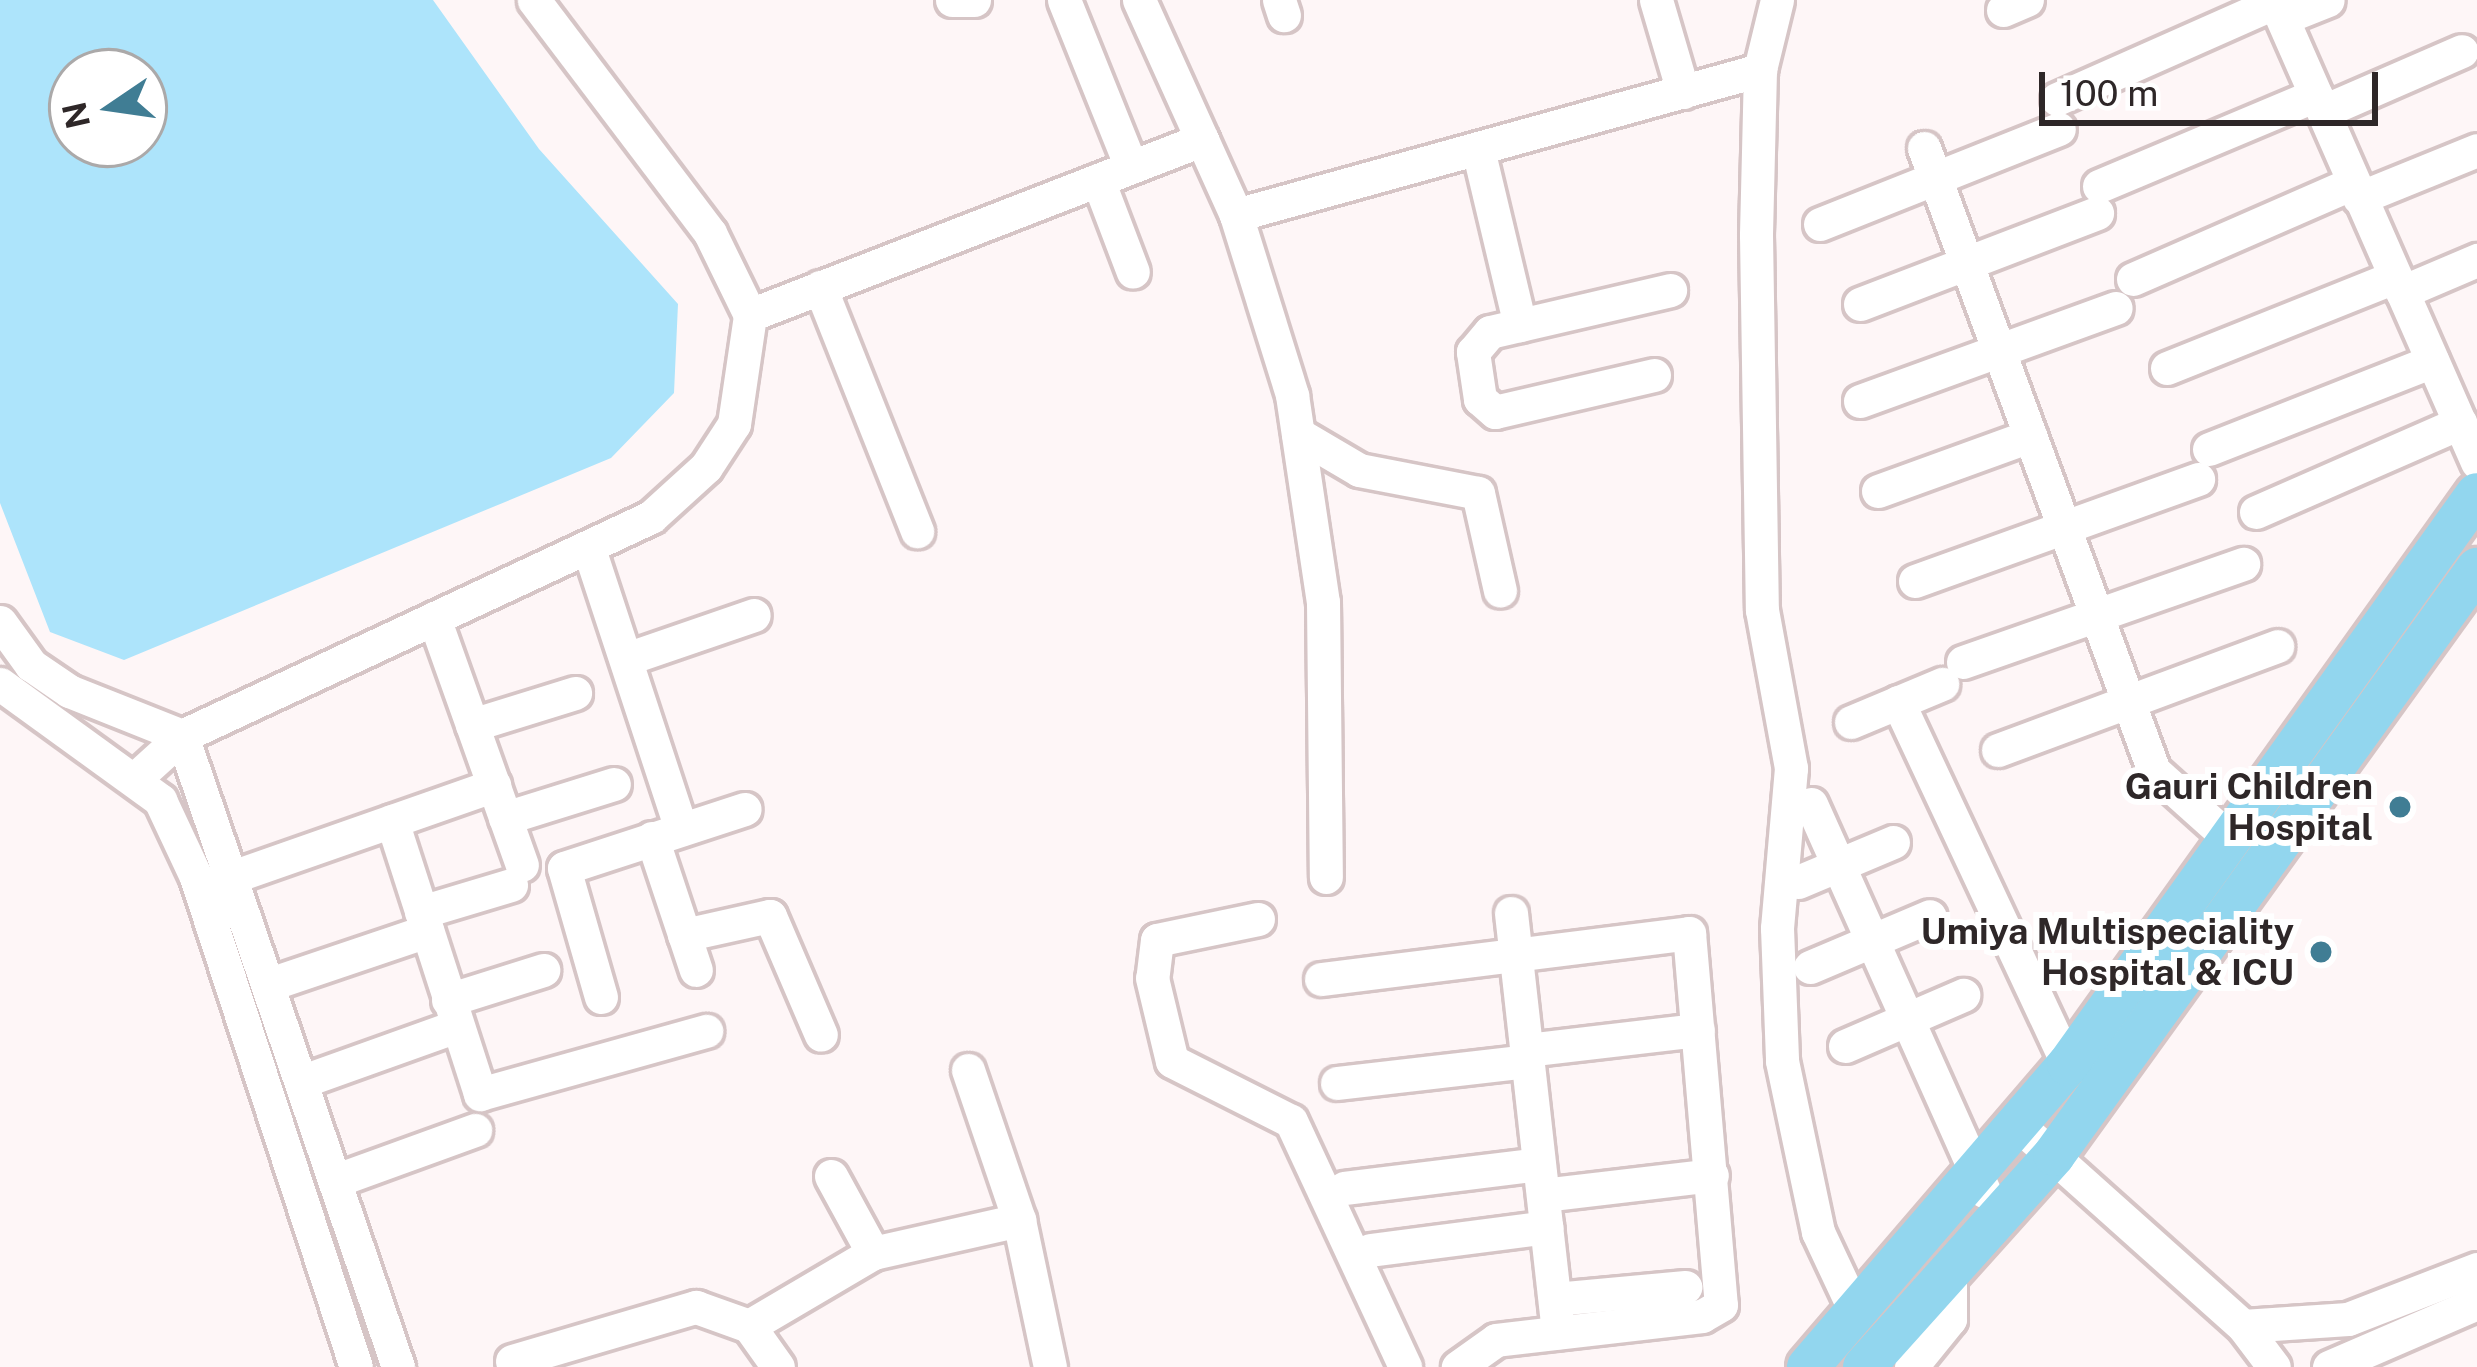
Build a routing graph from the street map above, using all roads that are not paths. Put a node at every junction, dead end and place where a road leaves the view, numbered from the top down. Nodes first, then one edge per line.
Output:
1 (952, 0) edge
2 (974, 0) edge
3 (1064, 0) edge
4 (1138, 0) edge
5 (1656, 0) edge
6 (1777, 0) edge
7 (2328, 0) edge
8 (546, 3) edge
9 (2278, 7) edge
10 (2462, 52) dead end
11 (1745, 74) junction
12 (1686, 91) junction
13 (2320, 103) junction
14 (1202, 140) junction
15 (1478, 148) junction
16 (2477, 150) edge
17 (1930, 163) junction
18 (1131, 167) junction
19 (1098, 180) junction
20 (2356, 191) junction
21 (1236, 215) junction
22 (1820, 224) dead end
23 (2477, 260) edge
24 (1967, 263) junction
25 (1133, 272) dead end
26 (2398, 285) junction
27 (820, 287) junction
28 (1670, 290) dead end
29 (1860, 304) dead end
30 (750, 315) junction
31 (1520, 325) junction
32 (1999, 351) junction
33 (2432, 361) junction
34 (2167, 368) dead end
35 (1654, 375) dead end
36 (1860, 401) dead end
37 (2459, 423) junction
38 (1298, 434) junction
39 (2030, 436) junction
40 (2477, 462) edge
41 (1878, 491) dead end
42 (2477, 494) edge
43 (2256, 512) dead end
44 (2063, 525) junction
45 (917, 531) dead end
46 (590, 549) junction
47 (2243, 564) dead end
48 (2477, 569) edge
49 (1915, 581) dead end
50 (1499, 591) dead end
51 (754, 616) dead end
52 (2097, 616) junction
53 (434, 618) junction
54 (0, 622) edge
55 (2277, 646) dead end
56 (626, 659) junction
57 (0, 684) edge
58 (575, 693) dead end
59 (1898, 702) junction
60 (2129, 702) junction
61 (1851, 722) dead end
62 (472, 724) junction
63 (182, 736) junction
64 (1998, 750) dead end
65 (136, 777) junction
66 (614, 784) dead end
67 (494, 785) junction
68 (1811, 803) dead end
69 (745, 809) dead end
70 (506, 818) junction
71 (392, 821) junction
72 (667, 833) junction
73 (2231, 840) junction
74 (1893, 842) dead end
75 (1837, 866) junction
76 (232, 877) junction
77 (1326, 878) dead end
78 (1798, 882) dead end
79 (1511, 913) dead end
80 (1930, 916) dead end
81 (1258, 920) dead end
82 (424, 921) junction
83 (684, 935) junction
84 (1867, 942) junction
85 (1516, 955) junction
86 (1810, 967) dead end
87 (543, 970) dead end
88 (696, 970) dead end
89 (1321, 979) dead end
90 (270, 983) junction
91 (1963, 995) dead end
92 (601, 997) dead end
93 (453, 1013) junction
94 (1904, 1021) junction
95 (1698, 1030) junction
96 (706, 1031) dead end
97 (821, 1035) dead end
98 (1844, 1046) dead end
99 (1527, 1056) junction
100 (2068, 1065) junction
101 (968, 1070) dead end
102 (303, 1081) junction
103 (1337, 1083) dead end
104 (2018, 1124) junction
105 (475, 1130) dead end
106 (2054, 1155) junction
107 (1712, 1175) junction
108 (831, 1176) dead end
109 (1976, 1176) junction
110 (337, 1180) junction
111 (1344, 1188) dead end
112 (1543, 1195) junction
113 (2000, 1219) junction
114 (1019, 1220) junction
115 (1370, 1250) dead end
116 (873, 1253) junction
117 (2477, 1270) edge
118 (1950, 1273) junction
119 (1685, 1287) dead end
120 (2475, 1307) edge
121 (1856, 1312) junction
122 (1557, 1316) junction
123 (749, 1326) junction
124 (2263, 1352) edge
125 (512, 1361) dead end
126 (1810, 1365) edge
127 (356, 1367) edge
128 (398, 1367) edge
129 (778, 1367) edge
130 (1050, 1367) edge
131 (1405, 1367) edge
132 (1458, 1367) edge
133 (1864, 1367) edge
134 (1910, 1367) edge
135 (2329, 1367) edge

1 - 2 street
3 - 18 street
4 - 14 street
5 - 12 street
6 - 11 street
7 - 9 street
8 - 30 street
9 - 13 street
9 - 17 street
10 - 13 street
11 - 12 street
11 - 121 street
12 - 15 street
13 - 20 street
13 - 24 street
14 - 18 street
14 - 21 street
15 - 21 street
15 - 31 street
16 - 20 street
17 - 22 street
17 - 24 street
18 - 19 street
19 - 25 street
19 - 27 street
20 - 26 street
20 - 32 street
21 - 38 street
23 - 26 street
24 - 29 street
24 - 32 street
26 - 33 street
26 - 34 street
27 - 30 street
27 - 45 street
28 - 31 street
30 - 46 street
31 - 35 street
32 - 36 street
32 - 39 street
33 - 37 street
33 - 44 street
37 - 40 street
37 - 43 street
38 - 50 street
38 - 77 street
39 - 41 street
39 - 44 street
42 - 73 main road
44 - 49 street
44 - 52 street
46 - 53 street
46 - 56 street
47 - 52 street
48 - 106 main road
51 - 56 street
52 - 59 street
52 - 60 street
53 - 62 street
53 - 63 street
54 - 63 street
55 - 60 street
56 - 72 street
57 - 65 street
58 - 62 street
59 - 61 street
59 - 100 street
60 - 64 street
60 - 73 street
62 - 67 street
63 - 65 street
63 - 76 street
65 - 127 street
66 - 70 street
67 - 70 street
67 - 71 street
68 - 75 street
69 - 72 street
70 - 82 street
71 - 76 street
71 - 82 street
72 - 83 street
72 - 92 street
73 - 100 main road
74 - 75 street
75 - 78 street
75 - 84 street
76 - 90 street
79 - 85 street
80 - 84 street
81 - 131 street
82 - 90 street
82 - 93 street
83 - 88 street
83 - 97 street
84 - 86 street
84 - 94 street
85 - 89 street
85 - 95 street
85 - 99 street
87 - 93 street
90 - 102 street
91 - 94 street
93 - 96 street
93 - 102 street
94 - 98 street
94 - 109 street
95 - 99 street
95 - 107 street
99 - 103 street
99 - 112 street
100 - 104 main road
101 - 114 street
102 - 110 street
104 - 106 street
104 - 109 main road
105 - 110 street
106 - 113 main road
106 - 124 street
107 - 112 street
107 - 122 street
108 - 116 street
109 - 113 street
109 - 121 main road
110 - 128 street
111 - 112 street
112 - 115 street
112 - 122 street
113 - 118 main road
114 - 116 street
114 - 130 street
116 - 123 street
117 - 124 street
118 - 133 main road
118 - 134 street
119 - 122 street
120 - 135 street
121 - 126 main road
122 - 132 street
123 - 125 street
123 - 129 street

